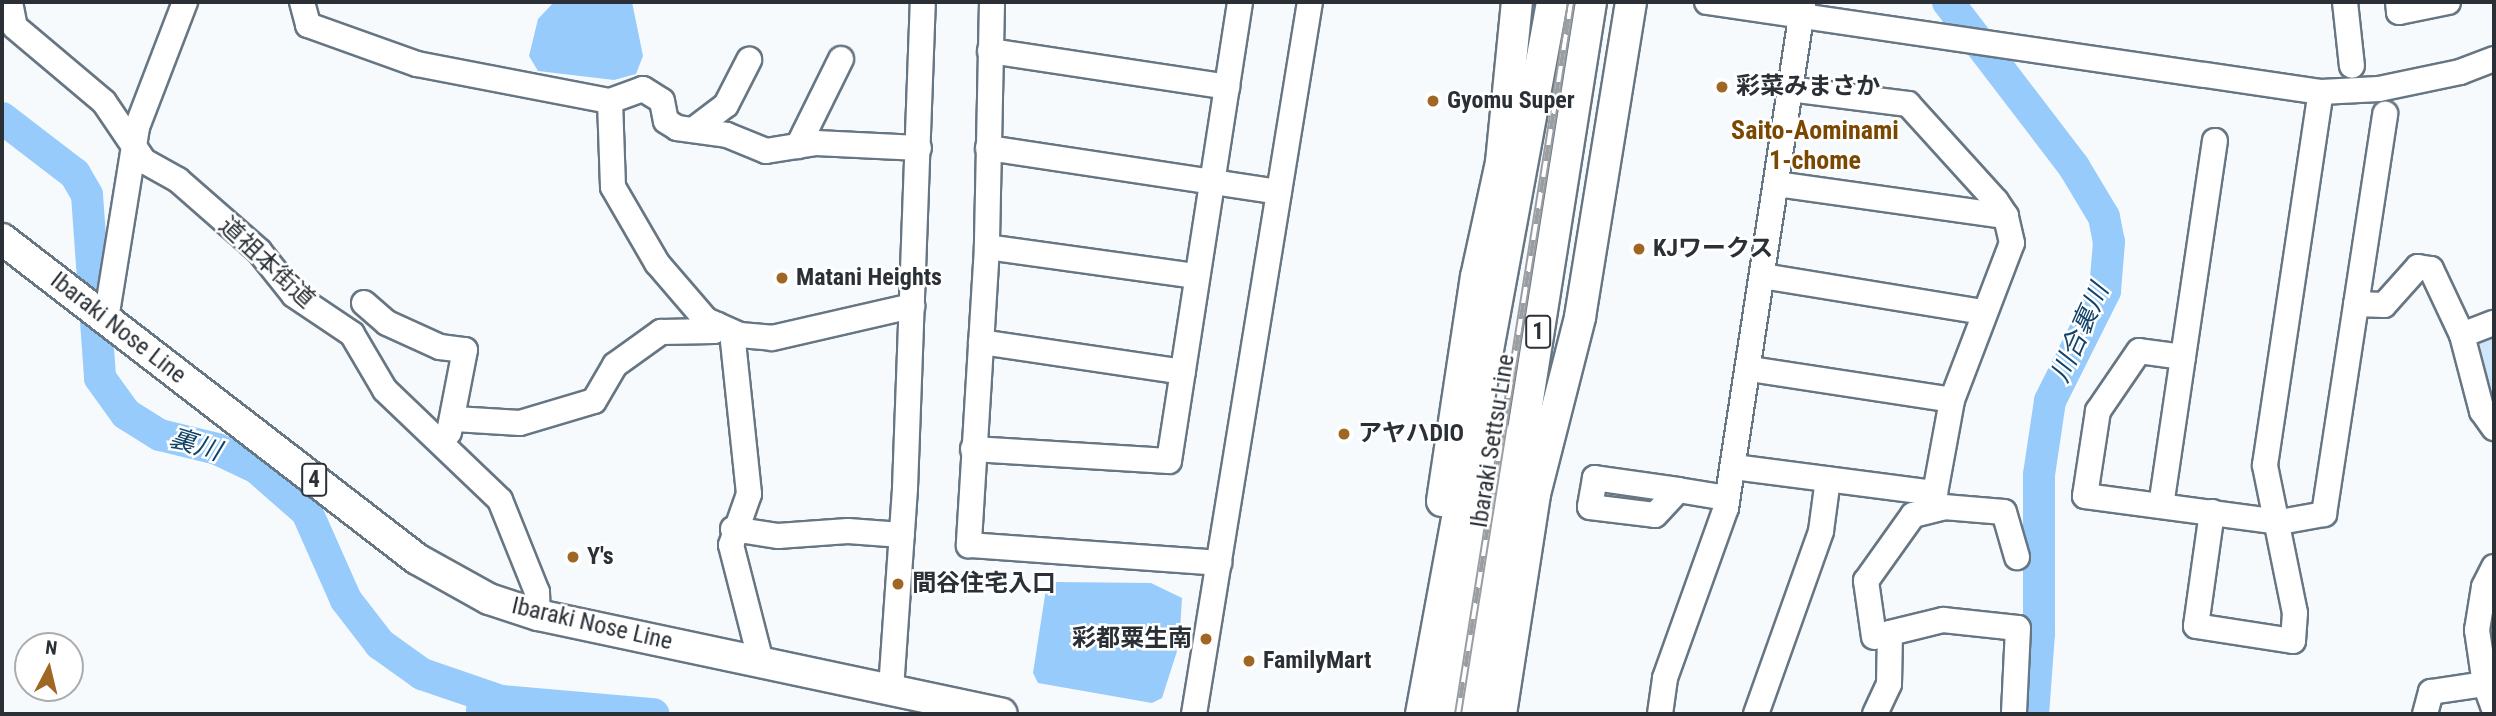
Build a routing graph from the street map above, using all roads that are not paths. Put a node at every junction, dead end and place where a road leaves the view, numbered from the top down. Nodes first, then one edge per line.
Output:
1 (10, 2) edge
2 (185, 2) edge
3 (302, 2) edge
4 (923, 2) edge
5 (992, 2) edge
6 (1240, 2) edge
7 (1310, 2) edge
8 (1517, 2) edge
9 (1552, 2) edge
10 (1564, 2) edge
11 (1591, 2) edge
12 (1601, 2) edge
13 (1631, 2) edge
14 (1707, 2) edge
15 (2344, 2) edge
16 (2398, 2) edge
17 (2448, 2) edge
18 (1801, 10) edge
19 (990, 51) junction
20 (2494, 59) edge
21 (749, 60) dead end
22 (841, 60) dead end
23 (2352, 66) dead end
24 (1227, 87) junction
25 (1790, 89) junction
26 (2321, 92) junction
27 (610, 101) junction
28 (2385, 114) dead end
29 (693, 130) junction
30 (2215, 141) dead end
31 (798, 146) junction
32 (133, 147) junction
33 (919, 148) junction
34 (988, 148) junction
35 (1212, 181) junction
36 (1777, 184) junction
37 (1279, 192) junction
38 (2006, 216) junction
39 (2, 239) edge
40 (987, 247) junction
41 (1197, 276) junction
42 (1763, 276) junction
43 (364, 303) dead end
44 (2356, 304) junction
45 (912, 306) junction
46 (1983, 312) junction
47 (106, 319) junction
48 (2494, 323) edge
49 (724, 328) junction
50 (2462, 335) junction
51 (981, 342) junction
52 (2183, 357) junction
53 (1749, 369) junction
54 (1183, 372) junction
55 (1952, 400) junction
56 (455, 419) junction
57 (2494, 428) edge
58 (443, 446) junction
59 (973, 449) junction
60 (1734, 467) junction
61 (1828, 479) junction
62 (1678, 490) dead end
63 (1535, 494) junction
64 (1727, 498) junction
65 (2161, 506) junction
66 (2212, 512) junction
67 (2280, 522) junction
68 (733, 529) junction
69 (902, 535) junction
70 (2017, 557) dead end
71 (1219, 562) junction
72 (2494, 567) edge
73 (1438, 609) junction
74 (538, 615) junction
75 (1874, 637) dead end
76 (1472, 660) junction
77 (761, 662) junction
78 (2485, 684) junction
79 (891, 689) junction
80 (2494, 709) edge
81 (1002, 714) edge
82 (1194, 714) edge
83 (1421, 714) edge
84 (1449, 714) edge
85 (1478, 714) edge
86 (1501, 714) edge
87 (1660, 714) edge
88 (1756, 714) edge
89 (1875, 714) edge
90 (2014, 714) edge
91 (2425, 714) edge

1 - 32 street, 道祖本街道
2 - 32 street
3 - 27 street
4 - 33 street
5 - 19 street
6 - 24 street
7 - 37 street
8 - 73 main road
9 - 73 main road
10 - 76 main road, Ibaraki Settsu Line / 1
11 - 76 main road, Ibaraki Settsu Line / 1
12 - 63 main road
13 - 63 main road
14 - 18 street
15 - 23 street
16 - 17 street
18 - 25 street
18 - 26 street
19 - 24 street
19 - 34 street
20 - 26 street
21 - 29 street
22 - 31 street
24 - 35 street
25 - 36 street
25 - 38 street
26 - 67 street
27 - 29 street
27 - 49 street
28 - 44 street
29 - 31 street
30 - 52 street
31 - 33 street
32 - 47 street
32 - 58 street, 道祖本街道
33 - 45 street
34 - 35 street
34 - 40 street
35 - 37 street
35 - 41 street
36 - 38 street
36 - 42 street
37 - 71 street
38 - 46 street
39 - 47 main road, Ibaraki Nose Line / 4
40 - 41 street
40 - 51 street
41 - 54 street
42 - 46 street
42 - 53 street
43 - 56 street
44 - 50 street
44 - 67 street
45 - 49 street
45 - 69 street
46 - 55 street
47 - 74 main road, Ibaraki Nose Line / 4
48 - 50 street
49 - 56 street
49 - 68 street
50 - 57 street
51 - 54 street
51 - 59 street
52 - 65 street
52 - 65 street
53 - 55 street
53 - 60 street
54 - 59 street
55 - 61 street
56 - 58 street
58 - 74 street, 道祖本街道
59 - 71 street
60 - 61 street
60 - 64 street
61 - 88 street
62 - 64 street
63 - 86 main road
64 - 87 street
65 - 66 street
66 - 67 street
66 - 67 street
68 - 69 street
68 - 77 street
69 - 79 street
70 - 75 street
71 - 82 street
72 - 78 street
73 - 83 main road
74 - 77 main road, Ibaraki Nose Line / 4
76 - 84 main road, Ibaraki Settsu Line / 1
76 - 85 main road, Ibaraki Settsu Line / 1
77 - 79 main road, Ibaraki Nose Line / 4
78 - 80 street
78 - 91 street
79 - 81 main road, Ibaraki Nose Line / 4
89 - 90 street

